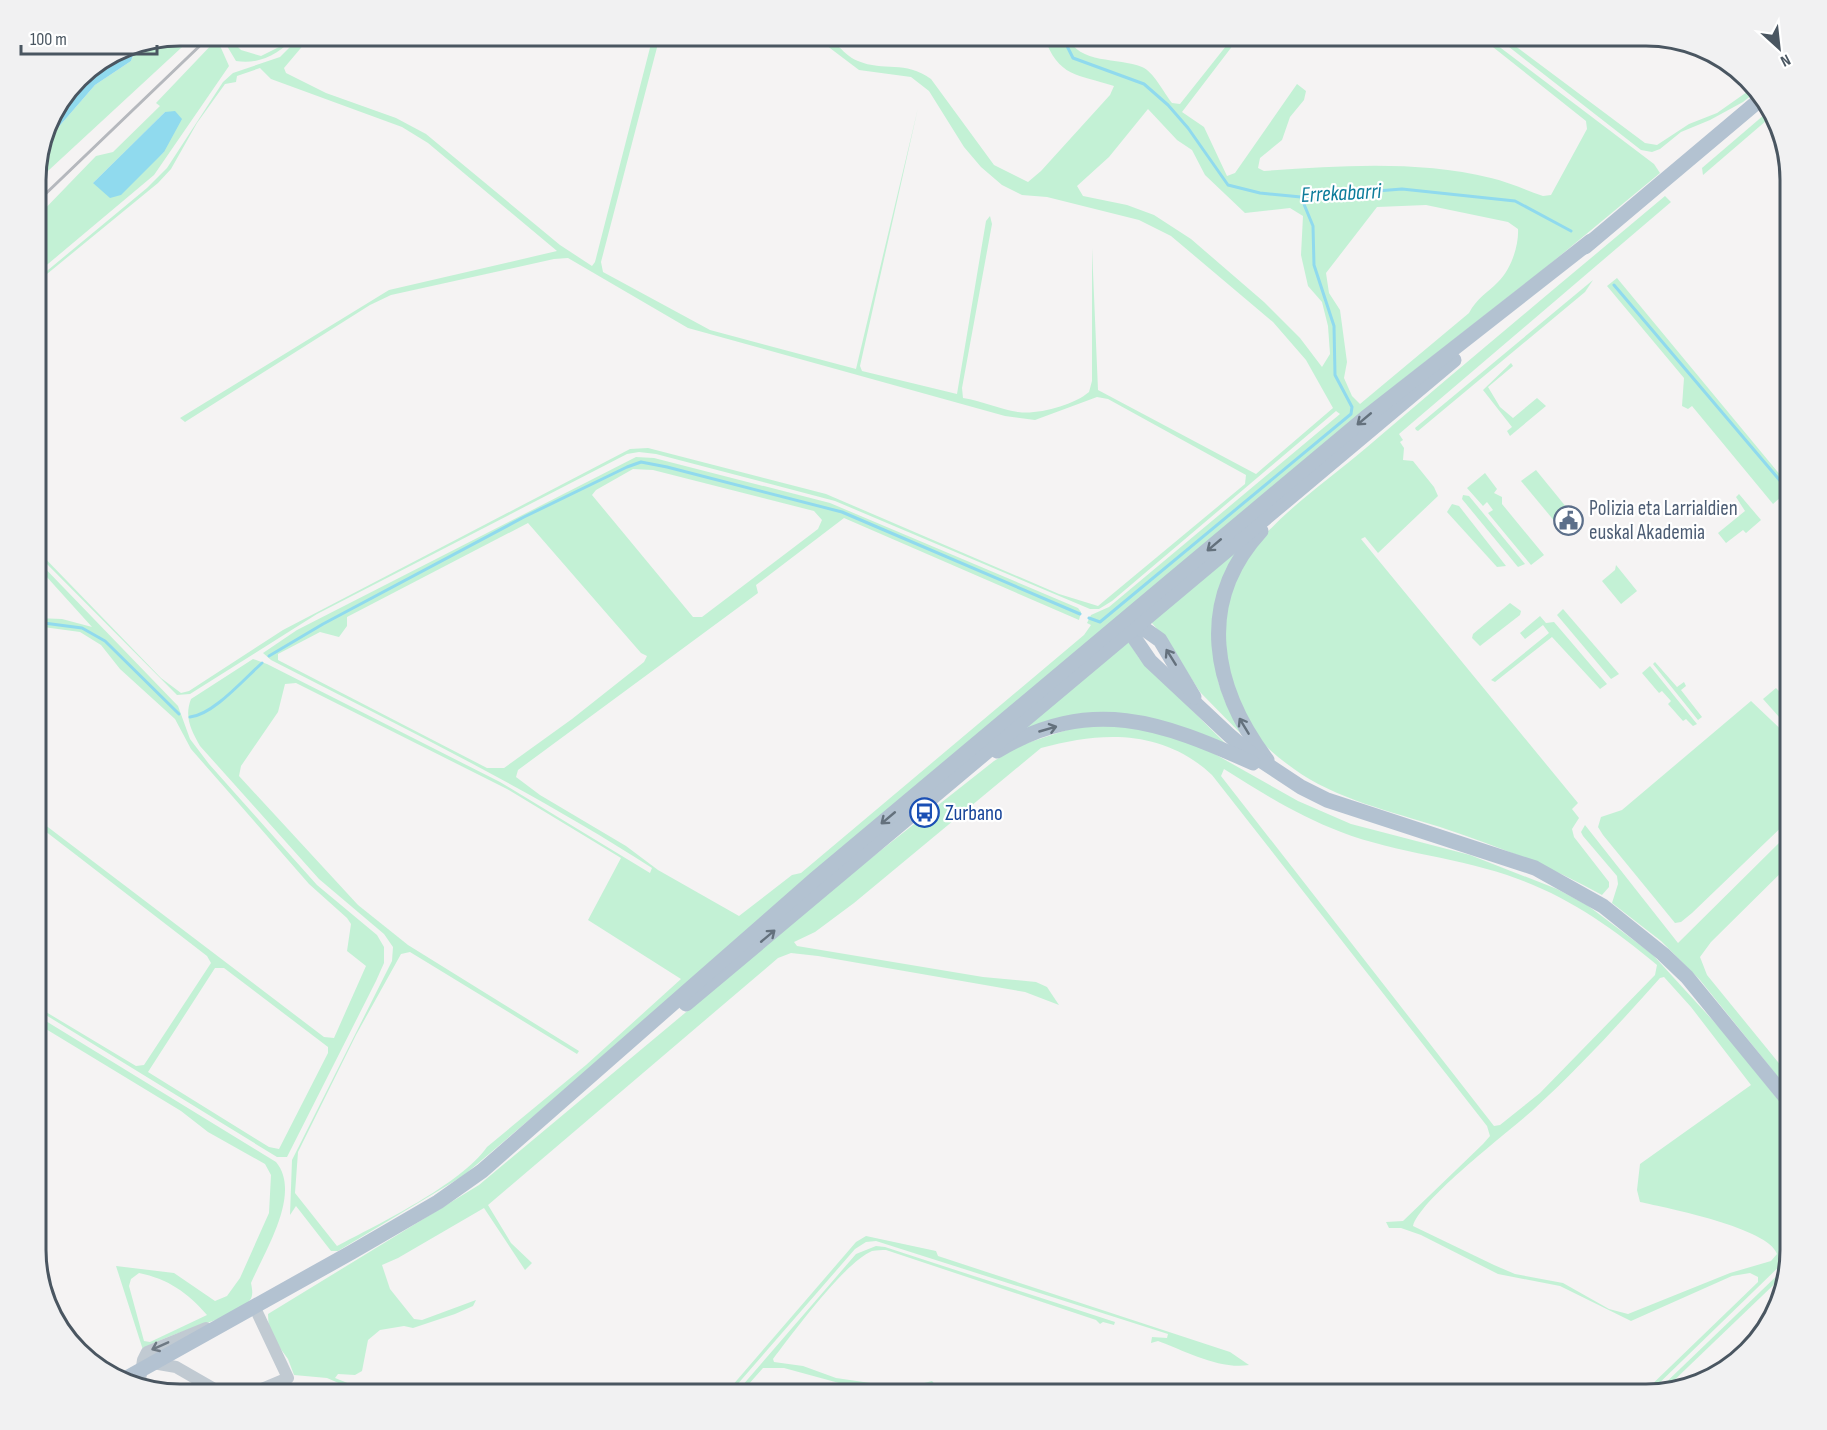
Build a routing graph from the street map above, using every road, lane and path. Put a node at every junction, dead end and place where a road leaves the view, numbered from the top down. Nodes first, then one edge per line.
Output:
1 (1756, 103) edge
2 (1591, 241) junction
3 (1303, 487) junction
4 (1156, 593) junction
5 (1134, 629) junction
6 (1063, 672) junction
7 (1196, 702) junction
8 (1278, 774) junction
9 (942, 788) junction
10 (576, 1091) junction
11 (1780, 1091) edge
12 (255, 1308) junction
13 (148, 1366) junction
14 (133, 1374) edge
15 (143, 1378) edge
16 (206, 1384) edge
17 (274, 1384) edge

1 - 2 main road
2 - 3 main road
2 -> 4 main road
3 - 5 main road
8 -> 3 main road
4 - 5 main road
4 - 6 main road
5 - 6 main road
5 - 7 main road
7 -> 5 main road
5 - 9 main road
6 -> 10 main road
7 - 8 main road
9 -> 8 main road
8 - 11 main road
10 -> 9 main road
10 - 12 main road
12 - 13 main road
12 - 17 street
13 - 14 main road
13 - 15 street
13 - 16 street

